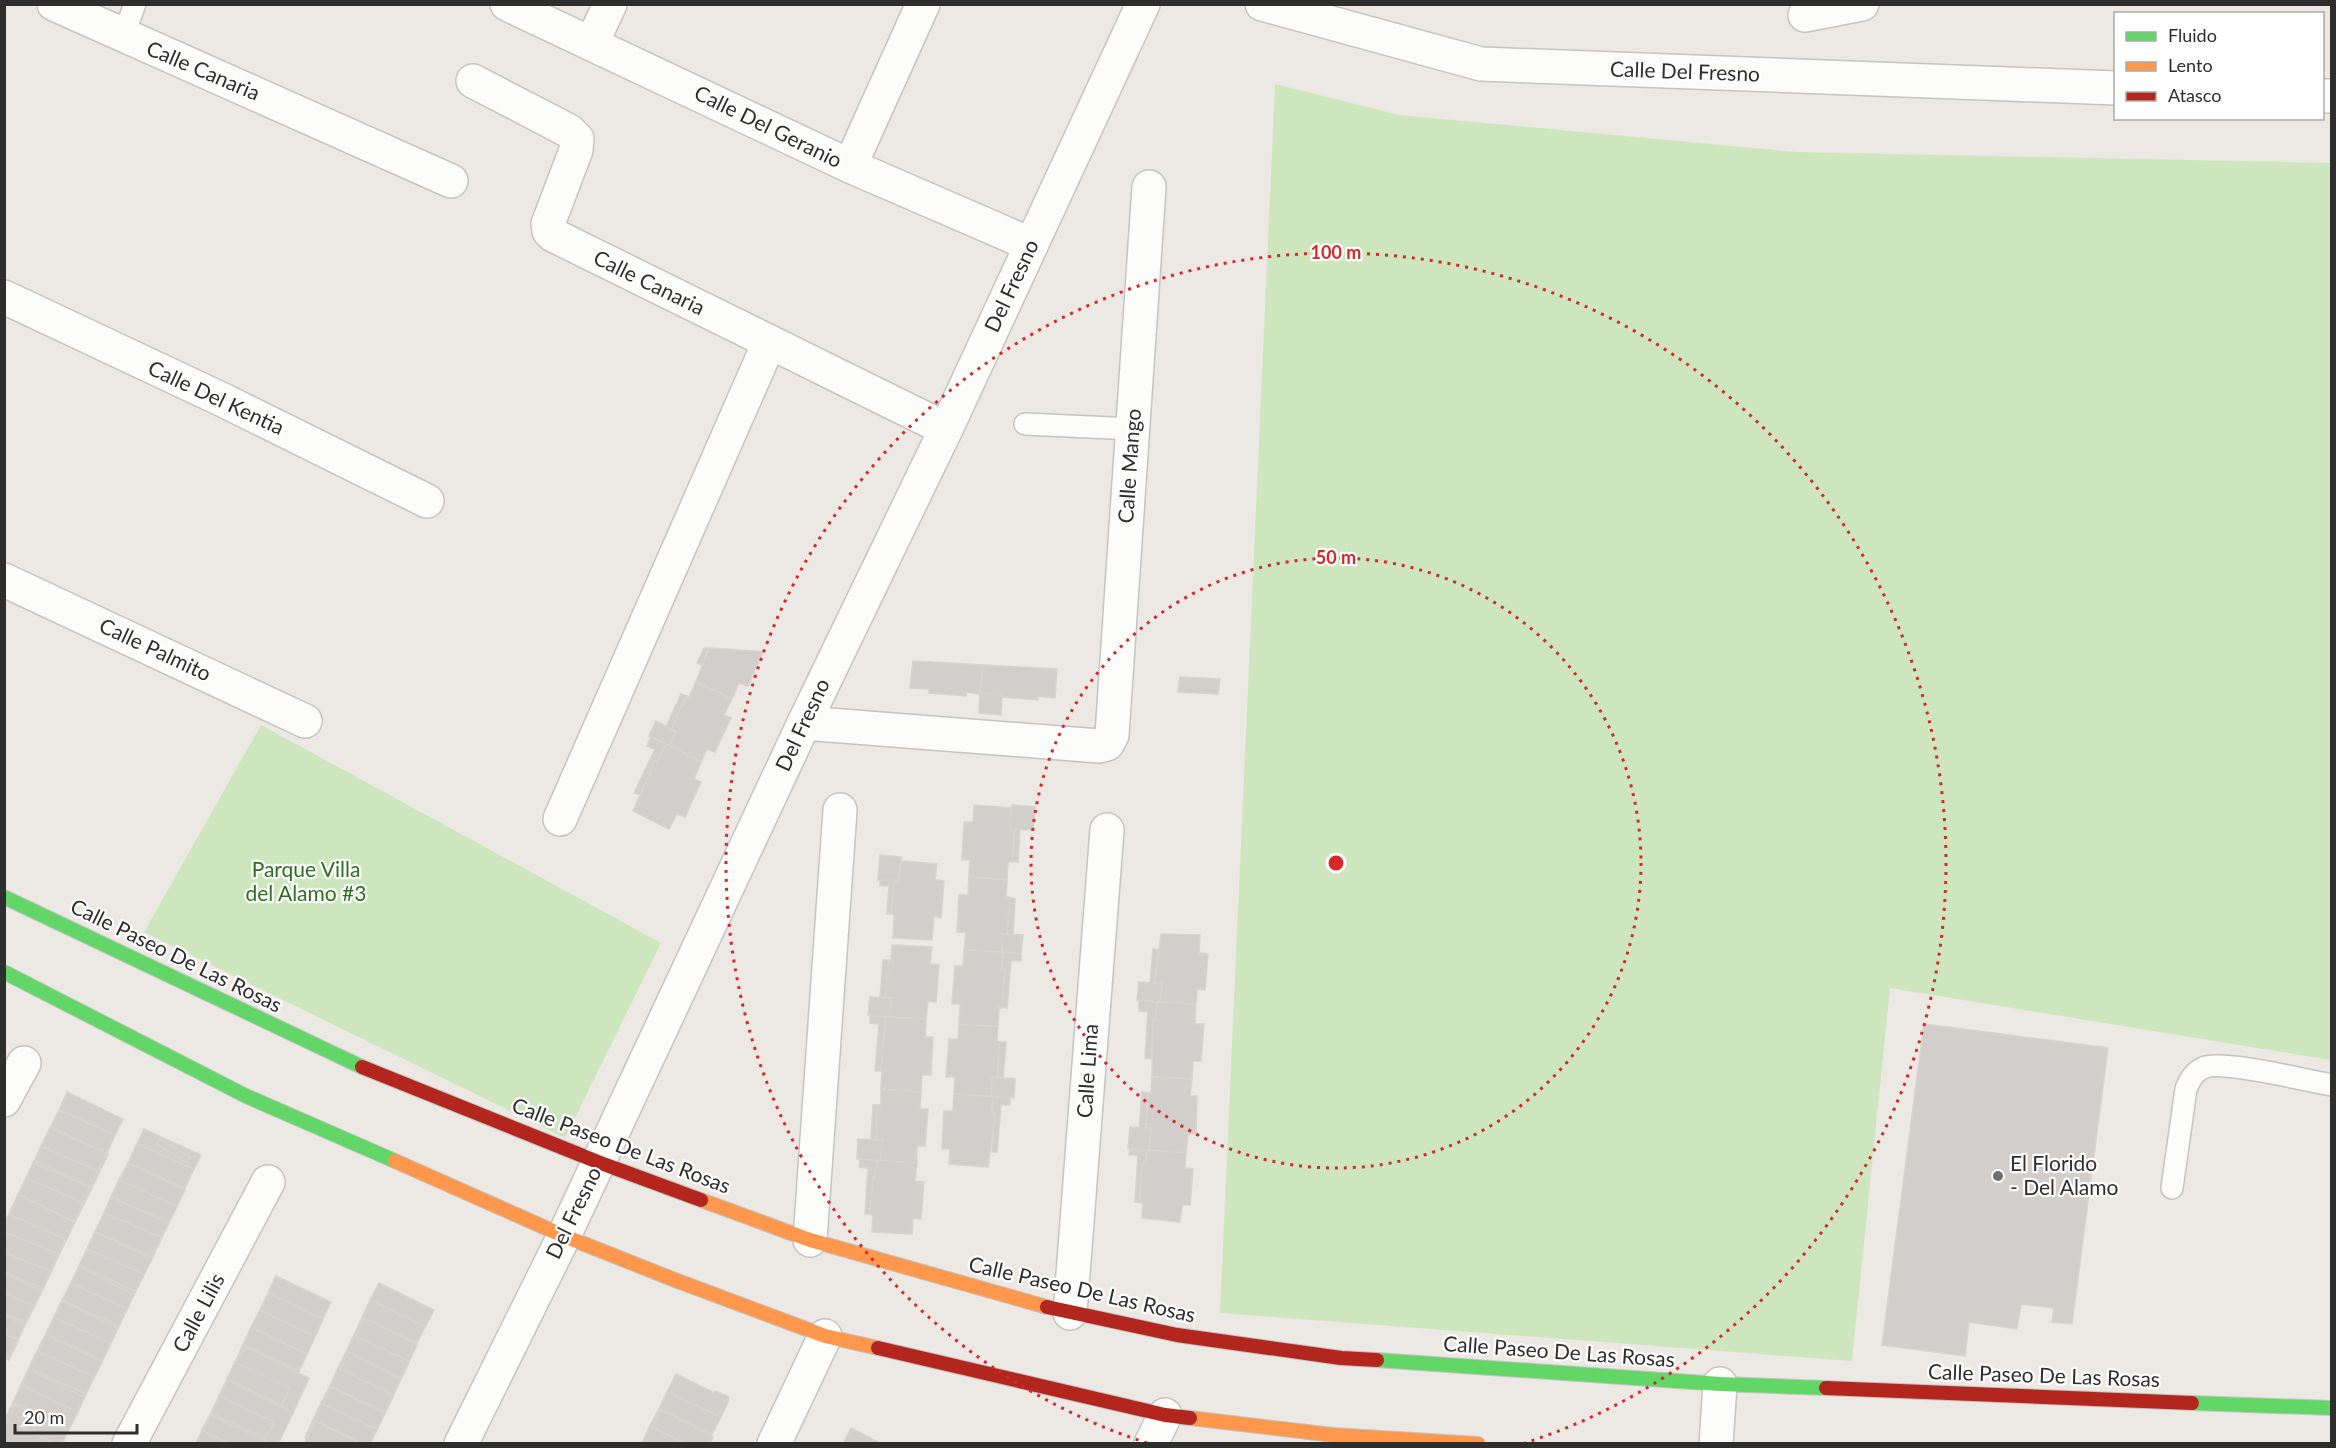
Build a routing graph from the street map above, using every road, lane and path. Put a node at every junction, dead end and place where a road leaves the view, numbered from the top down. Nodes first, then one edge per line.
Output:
1 (54, 4) edge
2 (135, 4) edge
3 (507, 4) edge
4 (610, 4) edge
5 (923, 4) edge
6 (1143, 4) edge
7 (1262, 4) edge
8 (1862, 4) edge
9 (1805, 15) dead end
10 (123, 36) junction
11 (592, 43) junction
12 (473, 81) dead end
13 (2114, 88) edge
14 (850, 166) junction
15 (451, 181) dead end
16 (1149, 187) dead end
17 (1030, 244) junction
18 (4, 297) edge
19 (769, 343) junction
20 (1025, 424) dead end
21 (946, 429) junction
22 (1132, 429) junction
23 (426, 501) dead end
24 (4, 580) edge
25 (305, 722) dead end
26 (804, 723) junction
27 (840, 810) dead end
28 (560, 819) dead end
29 (1107, 830) dead end
30 (4, 897) edge
31 (4, 972) edge
32 (24, 1063) dead end
33 (2331, 1085) edge
34 (4, 1100) edge
35 (598, 1162) junction
36 (268, 1182) dead end
37 (2172, 1188) dead end
38 (564, 1236) junction
39 (810, 1240) junction
40 (1070, 1313) junction
41 (825, 1336) junction
42 (1720, 1384) junction
43 (2331, 1408) edge
44 (1158, 1429) edge
45 (129, 1443) edge
46 (461, 1443) edge
47 (774, 1443) edge
48 (1478, 1443) edge
49 (1716, 1443) edge

1 - 10 street, Calle Canaria
2 - 10 lane
3 - 11 street, Calle Del Geranio
4 - 11 street
5 - 14 street
6 - 17 street, Del Fresno
7 - 13 street, Calle Del Fresno
8 - 9 street
10 - 15 street, Calle Canaria
11 - 14 street, Calle Del Geranio
12 - 19 street, Calle Canaria
14 - 17 street, Calle Del Geranio
16 - 22 street, Calle Mango
17 - 21 street, Del Fresno
18 - 23 street, Calle Del Kentia
19 - 21 street, Calle Canaria
19 - 28 street
20 - 22 lane
21 - 26 street, Del Fresno
22 - 26 street, Calle Mango
24 - 25 street, Calle Palmito
26 - 35 street, Del Fresno
27 - 39 street
29 - 40 street, Calle Lima
30 - 35 street, Calle Paseo De Las Rosas
31 - 38 street
32 - 34 street
33 - 37 lane
35 - 38 street, Del Fresno
35 - 39 street, Calle Paseo De Las Rosas
36 - 45 street, Calle Lilis
38 - 41 street
38 - 46 street, Del Fresno
39 - 40 street, Calle Paseo De Las Rosas
40 - 42 street, Calle Paseo De Las Rosas
41 - 44 street
41 - 47 street
42 - 43 street, Calle Paseo De Las Rosas
42 - 49 street
44 - 48 street

